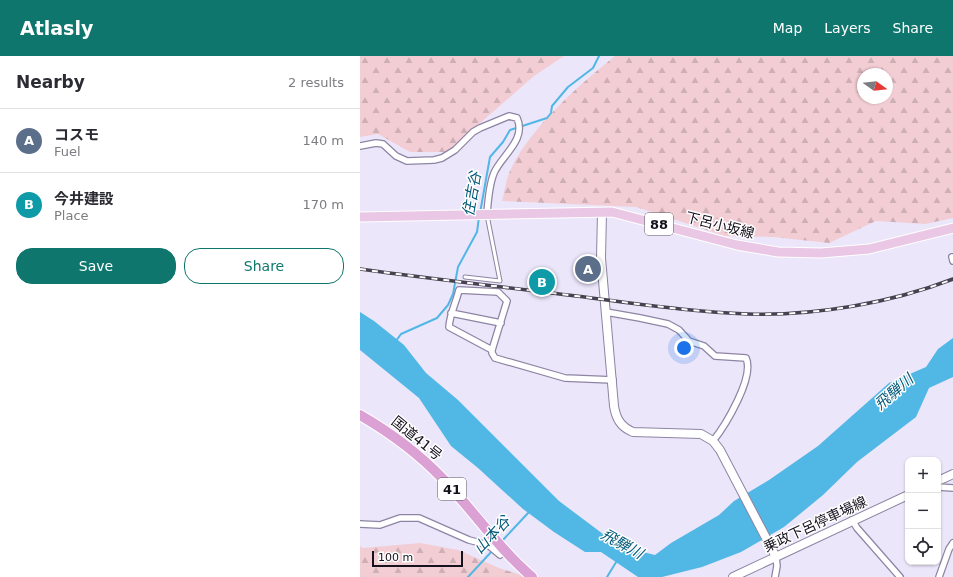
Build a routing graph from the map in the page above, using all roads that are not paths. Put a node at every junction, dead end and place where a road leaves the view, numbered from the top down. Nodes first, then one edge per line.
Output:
1 (360, 146) edge
2 (602, 212) junction
3 (487, 214) junction
4 (360, 217) edge
5 (953, 228) edge
6 (465, 278) dead end
7 (606, 312) junction
8 (451, 313) junction
9 (501, 323) junction
10 (492, 350) junction
11 (613, 380) junction
12 (360, 415) edge
13 (713, 441) junction
14 (953, 474) edge
15 (941, 480) edge
16 (941, 487) edge
17 (953, 488) edge
18 (905, 496) edge
19 (852, 520) junction
20 (360, 524) edge
21 (953, 543) edge
22 (504, 551) junction
23 (776, 557) junction
24 (532, 577) edge
25 (733, 577) edge
26 (775, 577) edge
27 (900, 577) edge
28 (939, 577) edge

1 - 3 street
2 - 3 main road, 下呂小坂線 / 88
2 - 5 main road, 下呂小坂線 / 88
2 - 7 street
3 - 4 main road, 下呂小坂線 / 88
3 - 6 lane
7 - 11 street
7 - 13 street
8 - 9 street
8 - 9 street
8 - 10 street
9 - 10 street
10 - 11 street
11 - 13 street
12 - 22 highway, 国道41号 / 41
13 - 23 street
14 - 15 street
16 - 17 street
18 - 19 street, 乗政下呂停車場線
19 - 23 street, 乗政下呂停車場線
19 - 27 street
20 - 22 street
21 - 28 street
22 - 24 highway, 国道41号 / 41
23 - 25 street, 乗政下呂停車場線
23 - 26 street

